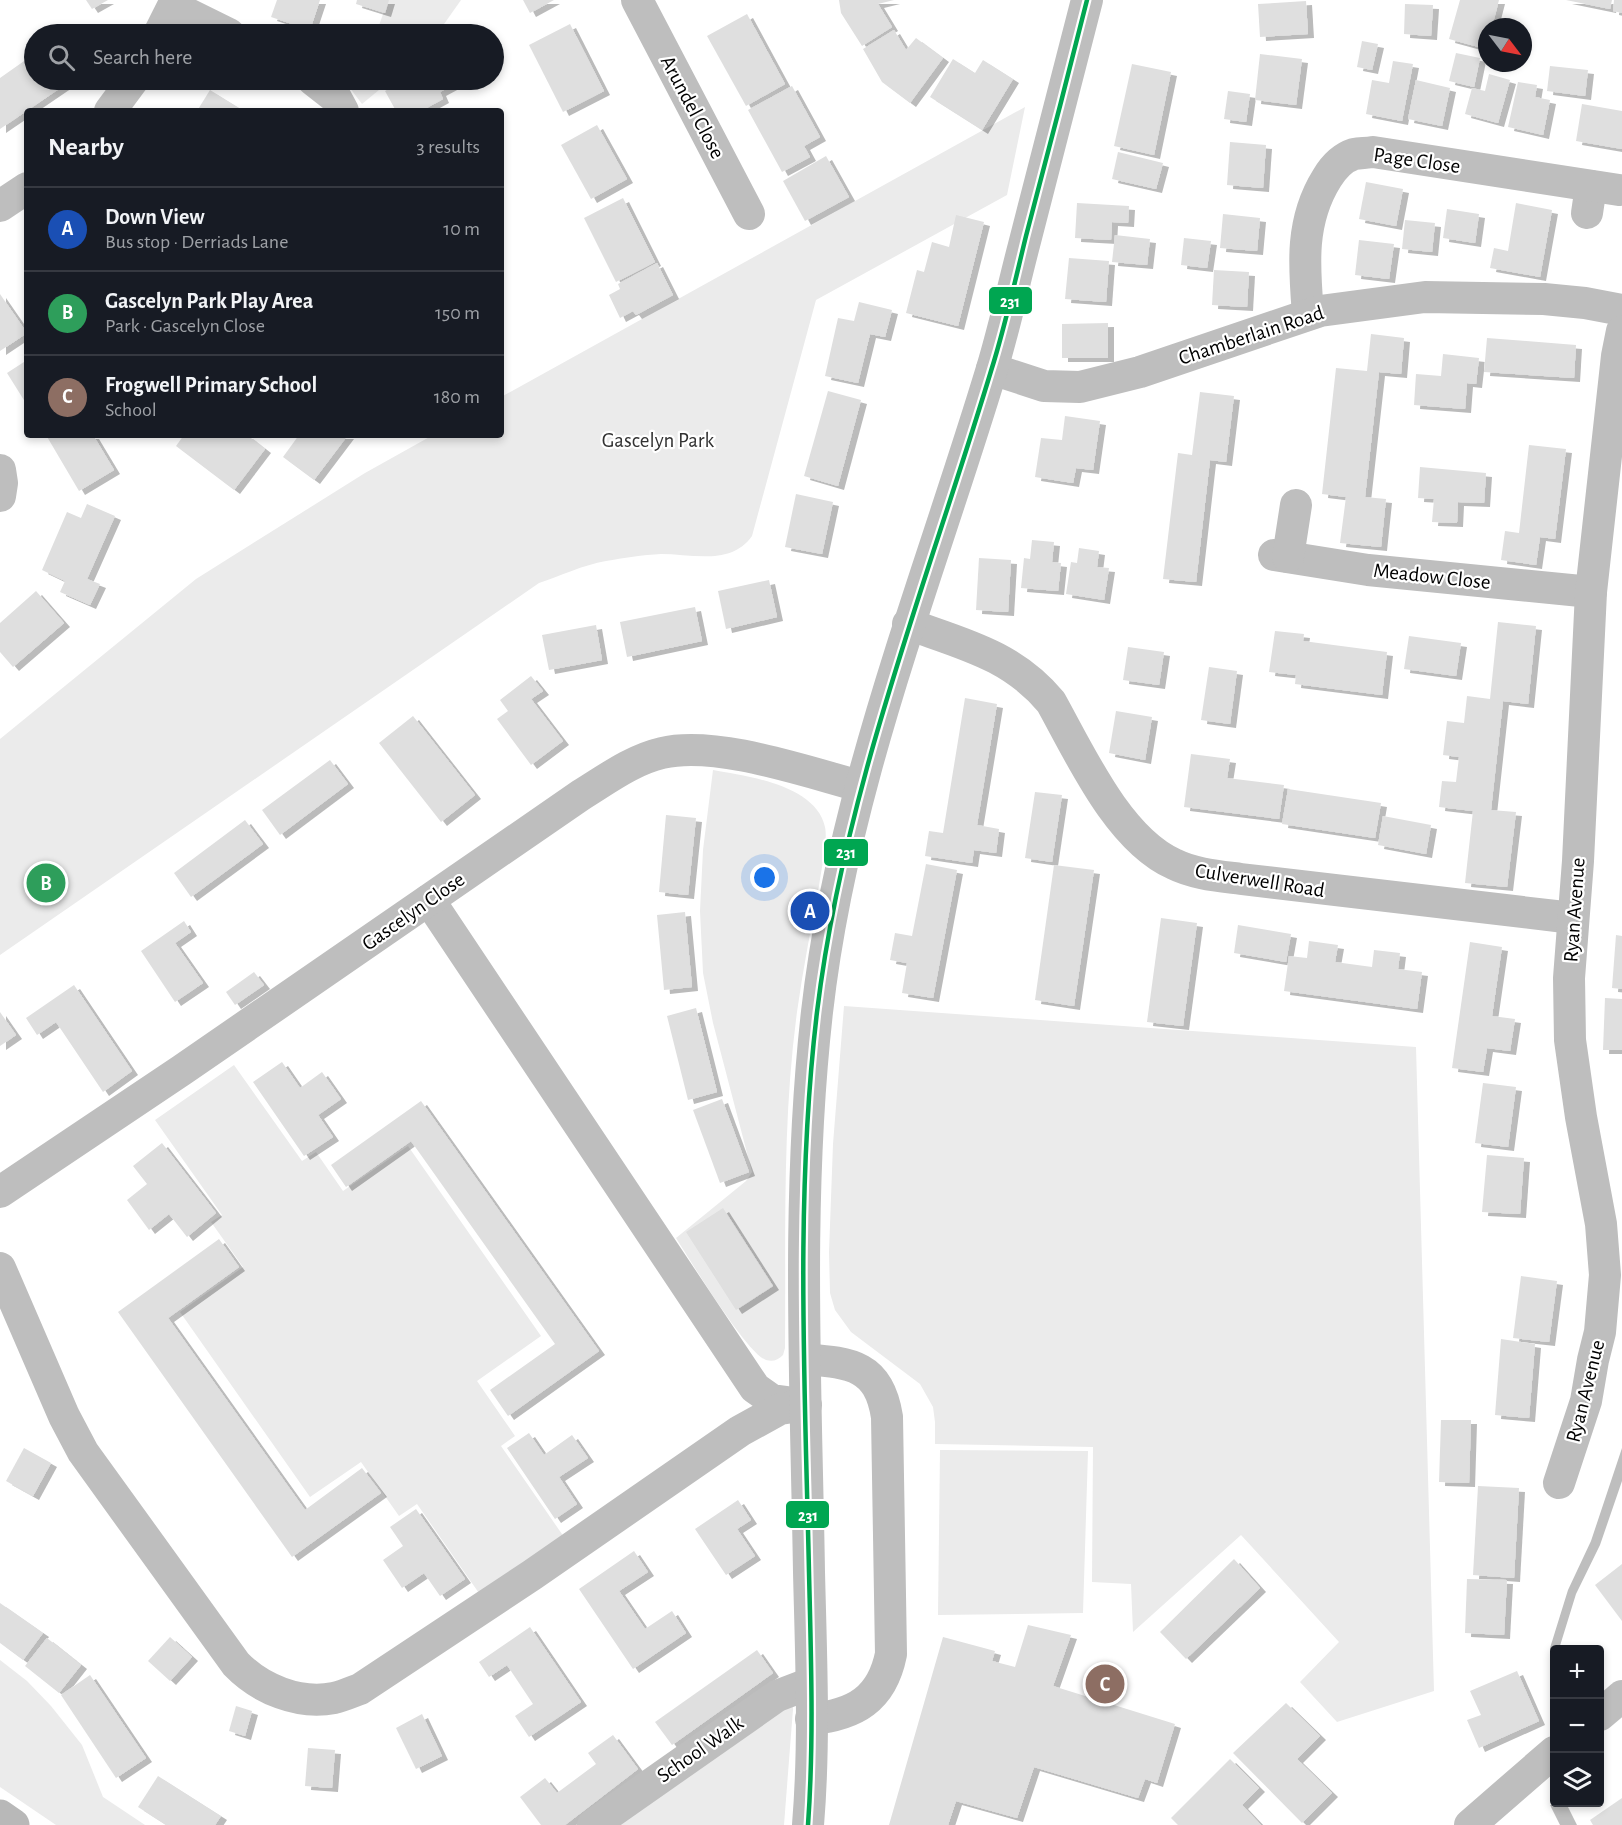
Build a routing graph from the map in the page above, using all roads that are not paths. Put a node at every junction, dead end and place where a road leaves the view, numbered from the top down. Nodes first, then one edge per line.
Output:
1 (637, 0) edge
2 (1087, 0) edge
3 (170, 14) edge
4 (200, 24) edge
5 (126, 90) edge
6 (326, 90) edge
7 (112, 108) edge
8 (341, 108) edge
9 (24, 190) edge
10 (1599, 197) dead end
11 (735, 203) dead end
12 (0, 206) edge
13 (1622, 310) edge
14 (1308, 314) junction
15 (1622, 331) edge
16 (992, 369) junction
17 (0, 470) edge
18 (0, 496) edge
19 (1296, 506) dead end
20 (1591, 592) junction
21 (908, 624) junction
22 (860, 786) junction
23 (429, 900) junction
24 (1573, 918) junction
25 (0, 1192) edge
26 (0, 1268) edge
27 (805, 1359) junction
28 (747, 1376) junction
29 (806, 1405) junction
30 (740, 1431) junction
31 (1559, 1483) dead end
32 (811, 1683) junction
33 (1622, 1696) edge
34 (1604, 1711) edge
35 (811, 1719) junction
36 (1553, 1753) edge
37 (593, 1825) edge
38 (808, 1825) edge
39 (1470, 1825) edge

1 - 11 street, Arundel Close
2 - 16 street
3 - 4 street
5 - 7 street
6 - 8 street
9 - 12 street
10 - 14 street, Page Close
13 - 14 street, Chamberlain Road
14 - 16 street, Chamberlain Road
15 - 20 street, Ryan Avenue
16 - 21 street
17 - 18 street
19 - 20 street, Meadow Close
20 - 24 street, Ryan Avenue
21 - 22 street
21 - 24 street, Culverwell Road
22 - 23 street, Gascelyn Close
22 - 27 street
23 - 25 street, Gascelyn Close
23 - 28 street
24 - 31 street, Ryan Avenue
26 - 30 street
27 - 29 street
27 - 35 street
28 - 29 street
28 - 30 street
29 - 30 street
29 - 32 street
32 - 35 street
32 - 37 street, School Walk
33 - 34 street
35 - 38 street
36 - 39 street

